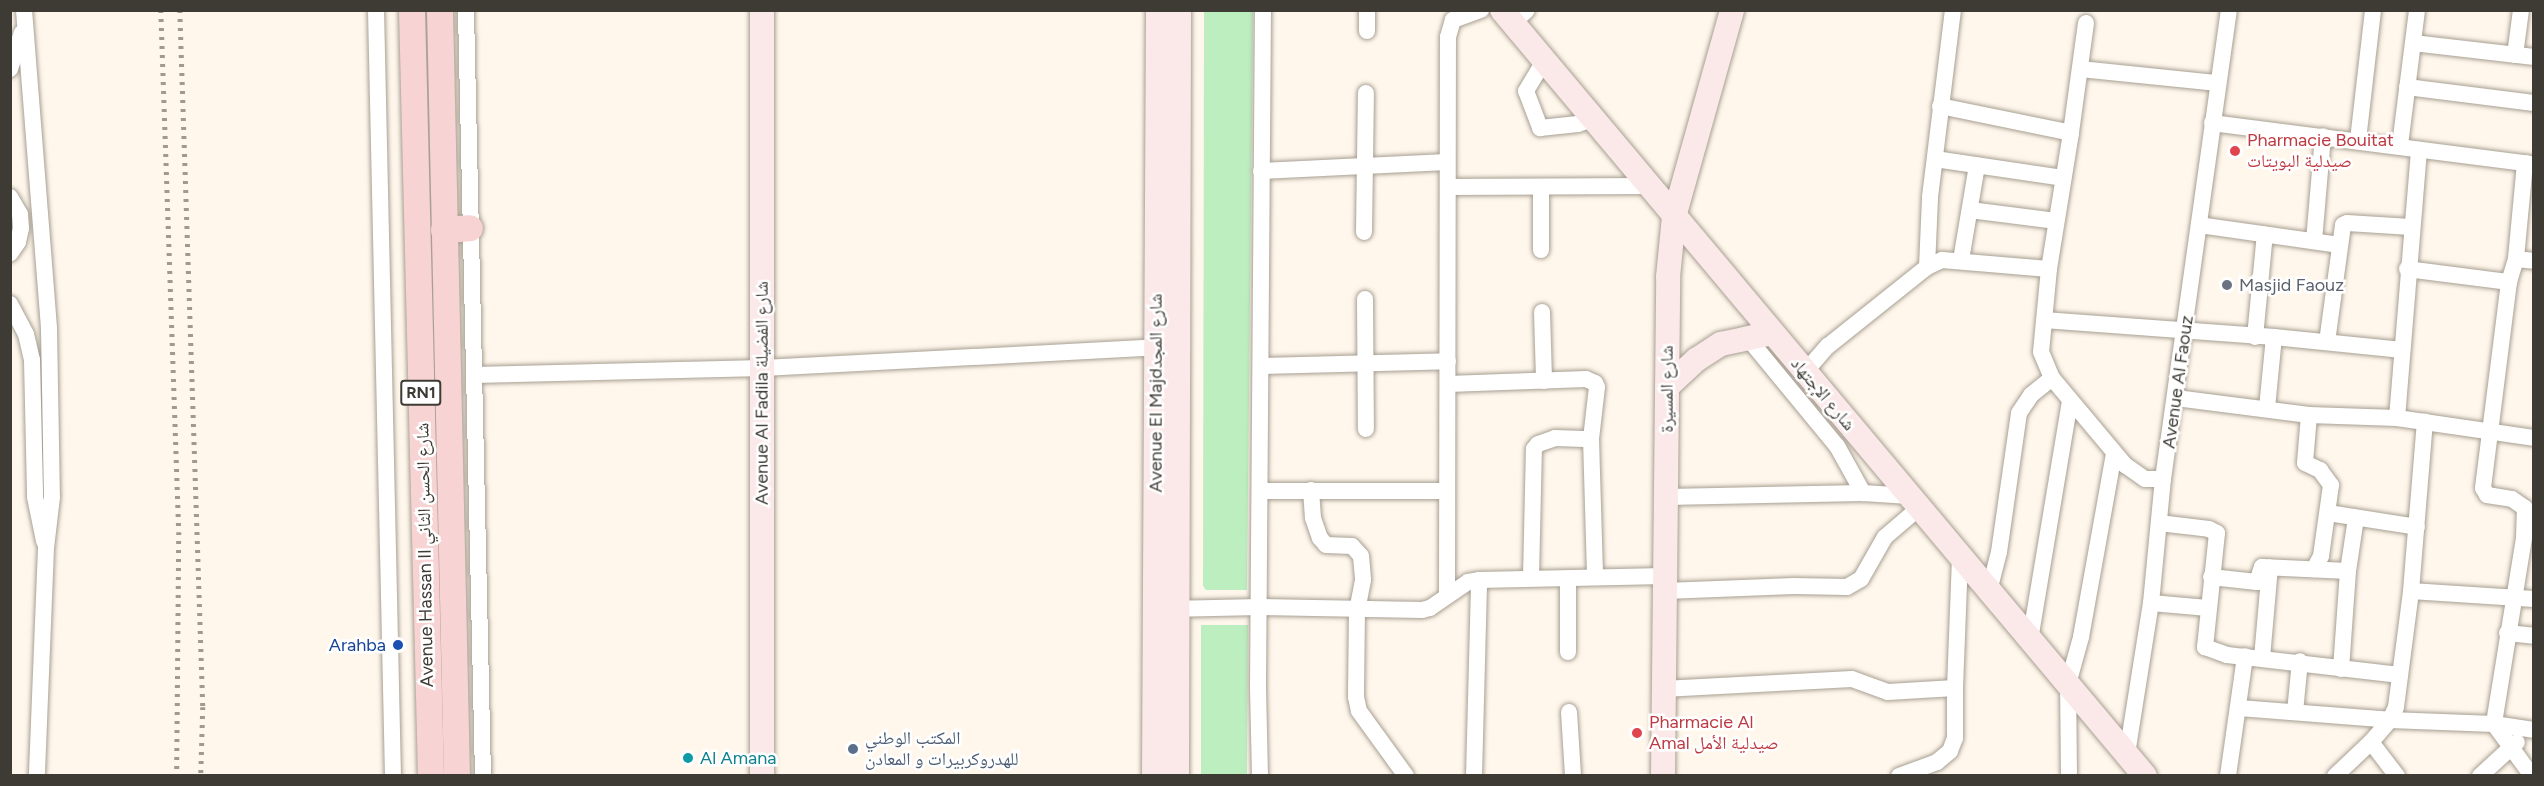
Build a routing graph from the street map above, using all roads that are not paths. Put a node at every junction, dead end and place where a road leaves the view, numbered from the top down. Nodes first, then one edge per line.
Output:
1 (376, 10) edge
2 (412, 10) edge
3 (440, 10) edge
4 (466, 10) edge
5 (762, 10) edge
6 (1158, 10) edge
7 (1179, 10) edge
8 (1263, 10) edge
9 (1367, 10) edge
10 (1481, 10) edge
11 (1953, 10) edge
12 (2229, 10) edge
13 (2373, 10) edge
14 (2417, 10) edge
15 (2521, 10) edge
16 (1727, 12) edge
17 (1452, 15) edge
18 (1514, 15) edge
19 (24, 19) edge
20 (2086, 23) dead end
21 (1367, 31) dead end
22 (2413, 43) junction
23 (2515, 55) junction
24 (2534, 57) edge
25 (1544, 61) junction
26 (10, 69) edge
27 (2081, 69) junction
28 (2217, 82) junction
29 (2407, 87) junction
30 (1366, 93) dead end
31 (2534, 103) edge
32 (1940, 106) junction
33 (1592, 119) junction
34 (2212, 123) junction
35 (2071, 133) junction
36 (2323, 136) junction
37 (2358, 140) junction
38 (2400, 145) junction
39 (2419, 150) junction
40 (1935, 159) junction
41 (1447, 162) junction
42 (2529, 163) edge
43 (1977, 165) junction
44 (1364, 167) junction
45 (1261, 171) junction
46 (2063, 178) junction
47 (1648, 186) junction
48 (1448, 187) junction
49 (1541, 188) junction
50 (10, 197) edge
51 (1970, 210) junction
52 (20, 214) junction
53 (42, 214) junction
54 (1674, 217) junction
55 (2056, 221) junction
56 (2199, 225) junction
57 (2411, 227) junction
58 (470, 228) junction
59 (444, 230) junction
60 (1364, 232) dead end
61 (2265, 234) junction
62 (2314, 241) junction
63 (2339, 245) junction
64 (1541, 250) dead end
65 (10, 254) edge
66 (2516, 259) junction
67 (1961, 260) junction
68 (2534, 261) edge
69 (1927, 267) junction
70 (2407, 268) junction
71 (2049, 269) junction
72 (2509, 282) junction
73 (1365, 299) dead end
74 (10, 304) edge
75 (1542, 312) dead end
76 (2044, 320) junction
77 (2185, 332) junction
78 (1772, 333) junction
79 (1747, 337) junction
80 (2254, 337) junction
81 (2274, 337) junction
82 (2327, 342) junction
83 (1168, 347) junction
84 (2402, 350) junction
85 (1448, 361) junction
86 (1368, 364) junction
87 (1262, 366) junction
88 (763, 368) junction
89 (1805, 372) junction
90 (474, 375) junction
91 (2052, 378) junction
92 (1544, 381) junction
93 (1448, 384) junction
94 (1667, 387) junction
95 (2176, 398) junction
96 (2070, 401) junction
97 (2267, 408) junction
98 (2309, 415) junction
99 (2397, 418) junction
100 (2425, 422) junction
101 (1366, 429) dead end
102 (2488, 431) junction
103 (2534, 438) edge
104 (1592, 439) junction
105 (2114, 453) junction
106 (2163, 479) junction
107 (1311, 490) junction
108 (1261, 491) junction
109 (1447, 491) junction
110 (1863, 493) junction
111 (1667, 497) junction
112 (1914, 502) junction
113 (2328, 513) junction
114 (2356, 518) junction
115 (2159, 523) junction
116 (2417, 527) junction
117 (2529, 539) edge
118 (46, 548) junction
119 (1960, 556) junction
120 (2270, 567) junction
121 (2314, 569) junction
122 (2348, 571) junction
123 (1595, 576) junction
124 (2211, 577) junction
125 (1531, 578) junction
126 (1568, 579) junction
127 (1479, 580) junction
128 (1665, 584) junction
129 (1989, 591) junction
130 (2411, 591) junction
131 (1447, 596) junction
132 (2513, 598) junction
133 (2534, 599) edge
134 (2151, 603) junction
135 (1260, 607) junction
136 (2208, 608) junction
137 (1166, 609) junction
138 (1357, 610) junction
139 (2507, 633) junction
140 (2534, 636) edge
141 (2030, 640) junction
142 (1568, 652) dead end
143 (2253, 657) junction
144 (2300, 661) junction
145 (2341, 669) junction
146 (2400, 675) junction
147 (2068, 684) junction
148 (1955, 688) junction
149 (1663, 689) junction
150 (2239, 708) junction
151 (1569, 712) dead end
152 (2295, 712) junction
153 (2390, 720) junction
154 (2494, 724) junction
155 (2531, 730) edge
156 (2372, 742) junction
157 (2511, 748) junction
158 (2127, 754) junction
159 (37, 776) edge
160 (393, 776) edge
161 (431, 776) edge
162 (457, 776) edge
163 (483, 776) edge
164 (762, 776) edge
165 (1154, 776) edge
166 (1177, 776) edge
167 (1260, 776) edge
168 (1406, 776) edge
169 (1474, 776) edge
170 (1573, 776) edge
171 (1663, 776) edge
172 (1899, 776) edge
173 (2069, 776) edge
174 (2145, 776) edge
175 (2228, 776) edge
176 (2334, 776) edge
177 (2397, 776) edge
178 (2480, 776) edge
179 (2532, 776) edge

1 - 160 street
2 - 161 main road, Avenue Hassan II شارع الحسن الثاني / RN1
3 - 59 main road, Avenue Hassan II شارع الحسن الثاني / RN1
4 - 58 street
5 - 88 street, Avenue Al Fadila شارع الفضيلة
6 - 83 street, Avenue El Majdشارع المجد
7 - 83 street, Avenue El Majdشارع المجد
8 - 45 street
9 - 21 street
10 - 17 street
11 - 32 street
12 - 28 street, Avenue Al Faouz
13 - 37 street
14 - 22 street
15 - 23 street
16 - 54 street, شارع المسيرة
17 - 41 street
18 - 25 street, شارع الإجتهاد
19 - 26 street
19 - 53 street
20 - 27 street
22 - 23 street
22 - 29 street
23 - 24 street
25 - 33 street, شارع الإجتهاد
25 - 33 street
27 - 28 street
27 - 35 street
28 - 34 street, Avenue Al Faouz
29 - 31 street
29 - 38 street
30 - 44 street
32 - 35 street
32 - 40 street
33 - 47 street, شارع الإجتهاد
34 - 36 street
34 - 56 street, Avenue Al Faouz
35 - 46 street
36 - 37 street
36 - 62 street
37 - 38 street
38 - 39 street
39 - 42 street
39 - 57 street
40 - 43 street
40 - 69 street
41 - 44 street
41 - 48 street
42 - 66 street
43 - 46 street
43 - 51 street
44 - 45 street
44 - 60 street
45 - 87 street
46 - 55 street
47 - 49 street
47 - 54 street, شارع الإجتهاد
48 - 49 street
48 - 85 street
49 - 64 street
50 - 52 street
51 - 55 street
51 - 67 street
52 - 53 street
52 - 65 street
53 - 118 street
54 - 78 street, شارع الإجتهاد
54 - 94 street, شارع المسيرة
55 - 71 street
56 - 61 street
56 - 77 street, Avenue Al Faouz
57 - 63 street
57 - 70 street
58 - 59 main road
58 - 90 street
59 - 162 main road, Avenue Hassan II شارع الحسن الثاني / RN1
61 - 62 street
61 - 80 street
62 - 63 street
63 - 82 street
66 - 68 street
66 - 72 street
67 - 69 street
67 - 71 street
69 - 89 street
70 - 72 street
70 - 84 street
71 - 76 street
72 - 102 street
73 - 86 street
74 - 118 street
75 - 92 street
76 - 77 street
76 - 91 street
77 - 80 street
77 - 95 street, Avenue Al Faouz
78 - 79 street
78 - 89 street, شارع الإجتهاد
79 - 94 street
79 - 110 street
80 - 81 street
81 - 82 street
81 - 97 street
82 - 84 street
83 - 88 street
83 - 137 street, Avenue El Majdشارع المجد
84 - 99 street
85 - 86 street
85 - 93 street
86 - 87 street
86 - 101 street
87 - 108 street
88 - 90 street
88 - 164 street, Avenue Al Fadila شارع الفضيلة
89 - 112 street, شارع الإجتهاد
90 - 163 street
91 - 96 street
91 - 129 street
92 - 93 street
92 - 104 street
93 - 109 street
94 - 111 street, شارع المسيرة
95 - 97 street
95 - 106 street, Avenue Al Faouz
96 - 105 street
96 - 141 street
97 - 98 street
98 - 99 street
98 - 113 street
99 - 100 street
100 - 102 street
100 - 116 street
102 - 103 street
102 - 117 street
104 - 123 street
104 - 125 street
105 - 106 street
105 - 147 street
106 - 115 street, Avenue Al Faouz
107 - 108 street
107 - 109 street
107 - 138 street
108 - 135 street
109 - 131 street
110 - 111 street
110 - 112 street
111 - 128 street, شارع المسيرة
112 - 119 street, شارع الإجتهاد
112 - 128 street
113 - 114 street
113 - 121 street
114 - 116 street
114 - 122 street
115 - 124 street
115 - 134 street, Avenue Al Faouz
116 - 130 street
117 - 132 street
118 - 159 street
119 - 129 street, شارع الإجتهاد
119 - 148 street
120 - 121 street
120 - 124 street
120 - 143 street
121 - 122 street
122 - 145 street
123 - 126 street
123 - 128 street
124 - 136 street
125 - 126 street
125 - 127 street
126 - 142 street
127 - 131 street
127 - 169 street
128 - 149 street, شارع المسيرة
129 - 141 street, شارع الإجتهاد
130 - 132 street
130 - 146 street
131 - 138 street
132 - 133 street
132 - 139 street
134 - 136 street
134 - 158 street, Avenue Al Faouz
135 - 137 street
135 - 138 street
135 - 167 street
136 - 143 street
137 - 165 street, Avenue El Majdشارع المجد
137 - 166 street, Avenue El Majdشارع المجد
138 - 168 street
139 - 140 street
139 - 154 street
141 - 147 street, شارع الإجتهاد
143 - 144 street
143 - 150 street
144 - 145 street
144 - 152 street
145 - 146 street
146 - 153 street
147 - 158 street, شارع الإجتهاد
147 - 173 street
148 - 149 street
148 - 172 street
149 - 171 street, شارع المسيرة
150 - 152 street
150 - 175 street
151 - 170 street
152 - 153 street
153 - 154 street
153 - 156 street
154 - 155 street
154 - 157 street
155 - 157 street
156 - 176 street
156 - 177 street
157 - 178 street
157 - 179 street
158 - 174 street, شارع الإجتهاد

